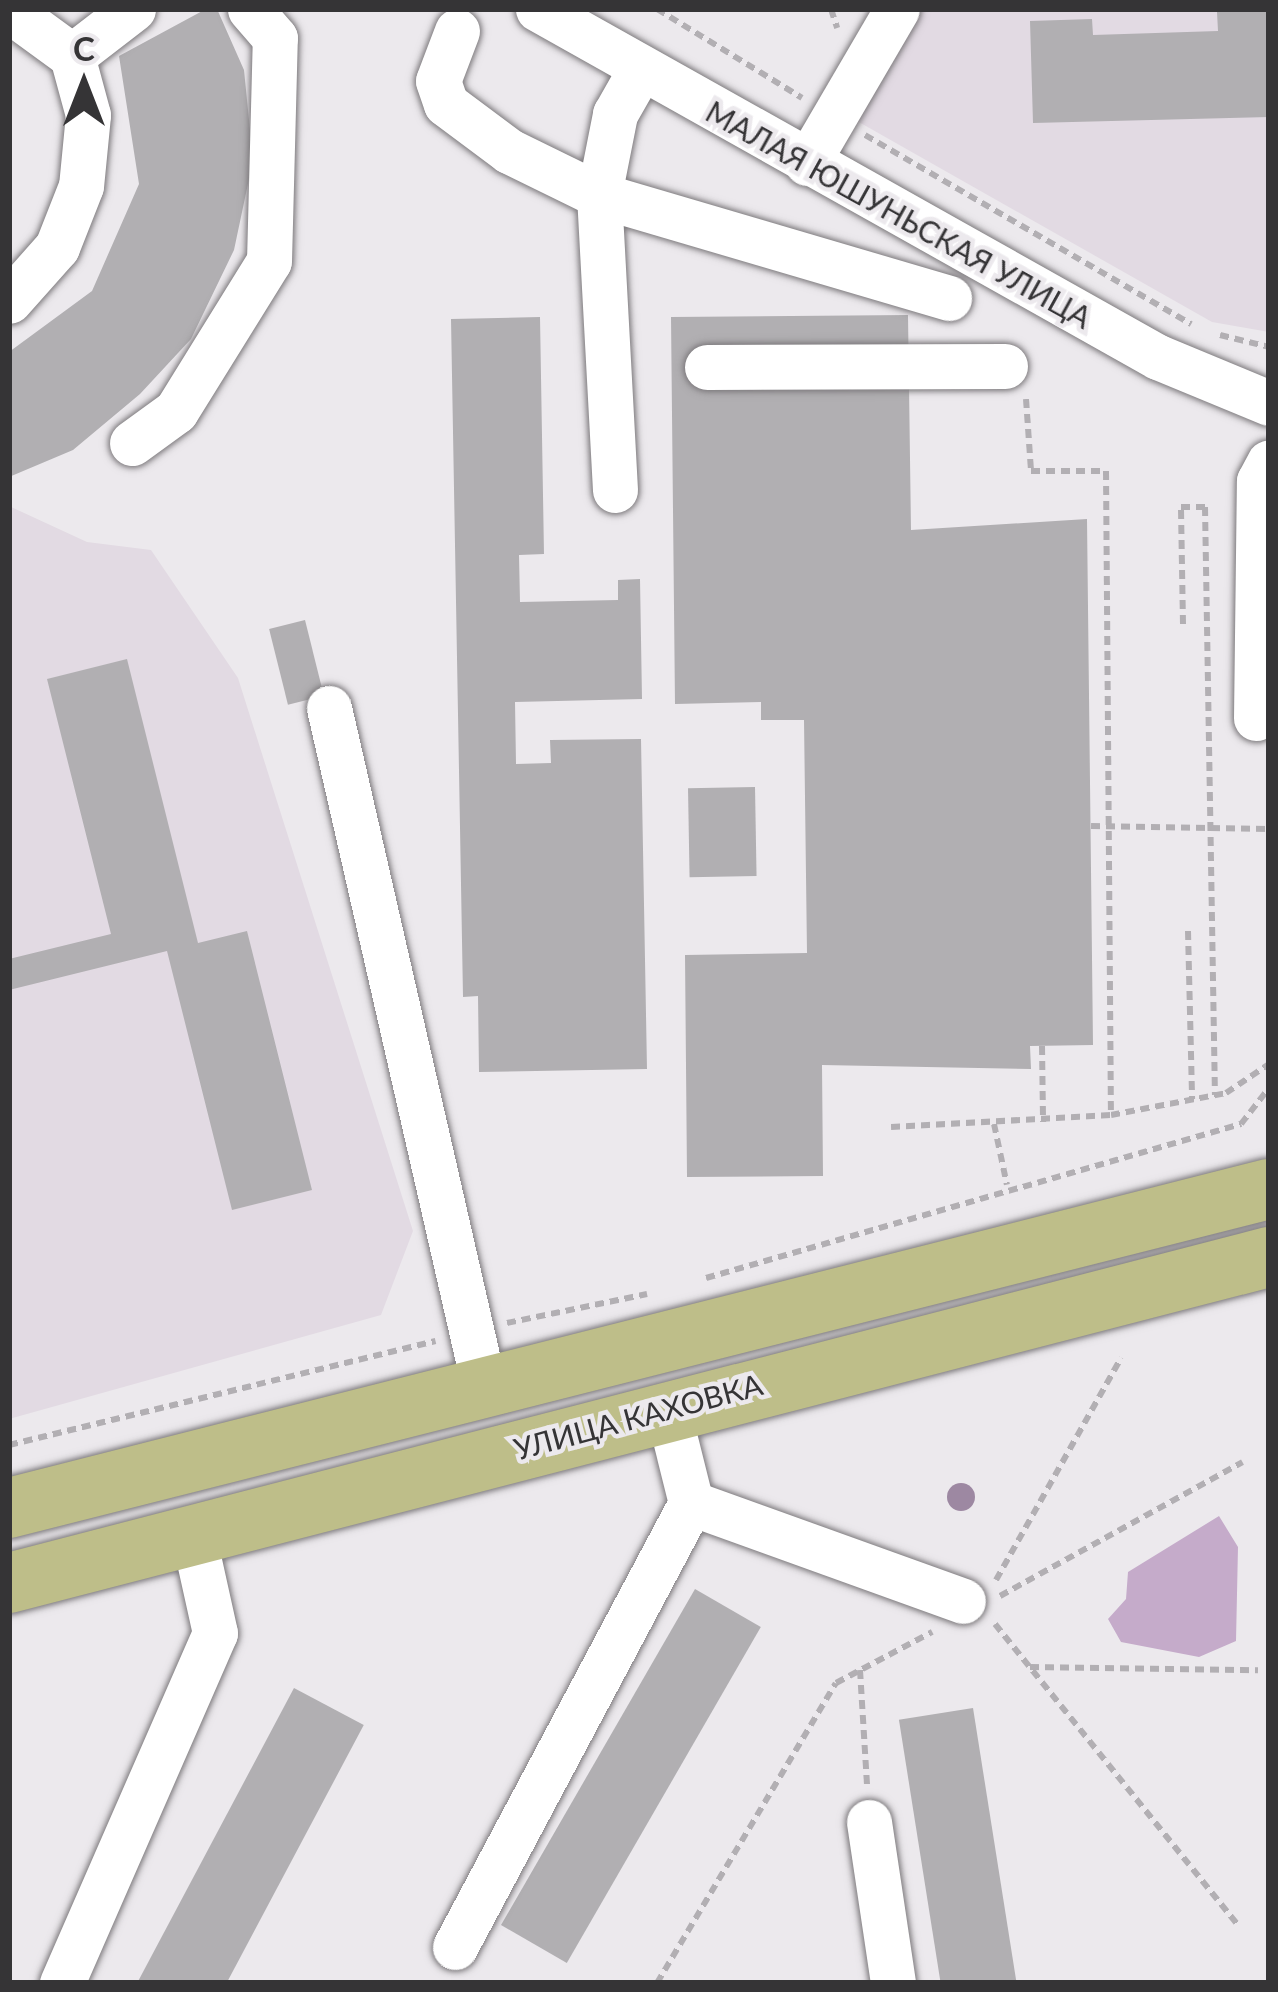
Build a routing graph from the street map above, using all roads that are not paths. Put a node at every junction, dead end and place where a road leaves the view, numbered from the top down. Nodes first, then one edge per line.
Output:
1 (133, 9) edge
2 (250, 9) edge
3 (538, 9) edge
4 (897, 9) edge
5 (9, 10) edge
6 (457, 31) dead end
7 (72, 56) junction
8 (640, 70) junction
9 (807, 163) junction
10 (599, 195) junction
11 (949, 298) dead end
12 (9, 301) edge
13 (1005, 366) dead end
14 (707, 367) dead end
15 (1269, 403) edge
16 (132, 443) dead end
17 (1269, 462) edge
18 (615, 490) dead end
19 (329, 708) dead end
20 (1256, 718) dead end
21 (1269, 1190) edge
22 (1269, 1257) edge
23 (485, 1391) junction
24 (667, 1407) junction
25 (691, 1503) junction
26 (9, 1508) edge
27 (193, 1534) junction
28 (9, 1582) edge
29 (962, 1612) road end
30 (869, 1822) road end
31 (454, 1947) dead end
32 (62, 1983) edge
33 (893, 1983) edge

1 - 7 street
2 - 16 street
3 - 8 street, МАЛАЯ ЮШУНЬСКАЯ УЛИЦА
4 - 9 street
5 - 7 street
6 - 10 street
7 - 12 street
8 - 9 street, МАЛАЯ ЮШУНЬСКАЯ УЛИЦА
8 - 10 street
9 - 15 street, МАЛАЯ ЮШУНЬСКАЯ УЛИЦА
10 - 11 street
10 - 18 street
13 - 14 street
17 - 20 street
19 - 23 street
21 - 23 main road, УЛИЦА КАХОВКА
22 - 24 main road, УЛИЦА КАХОВКА
23 - 26 main road, УЛИЦА КАХОВКА
24 - 25 street
24 - 27 main road, УЛИЦА КАХОВКА
25 - 29 street
25 - 31 street
27 - 28 main road, УЛИЦА КАХОВКА
27 - 32 street
30 - 33 street

